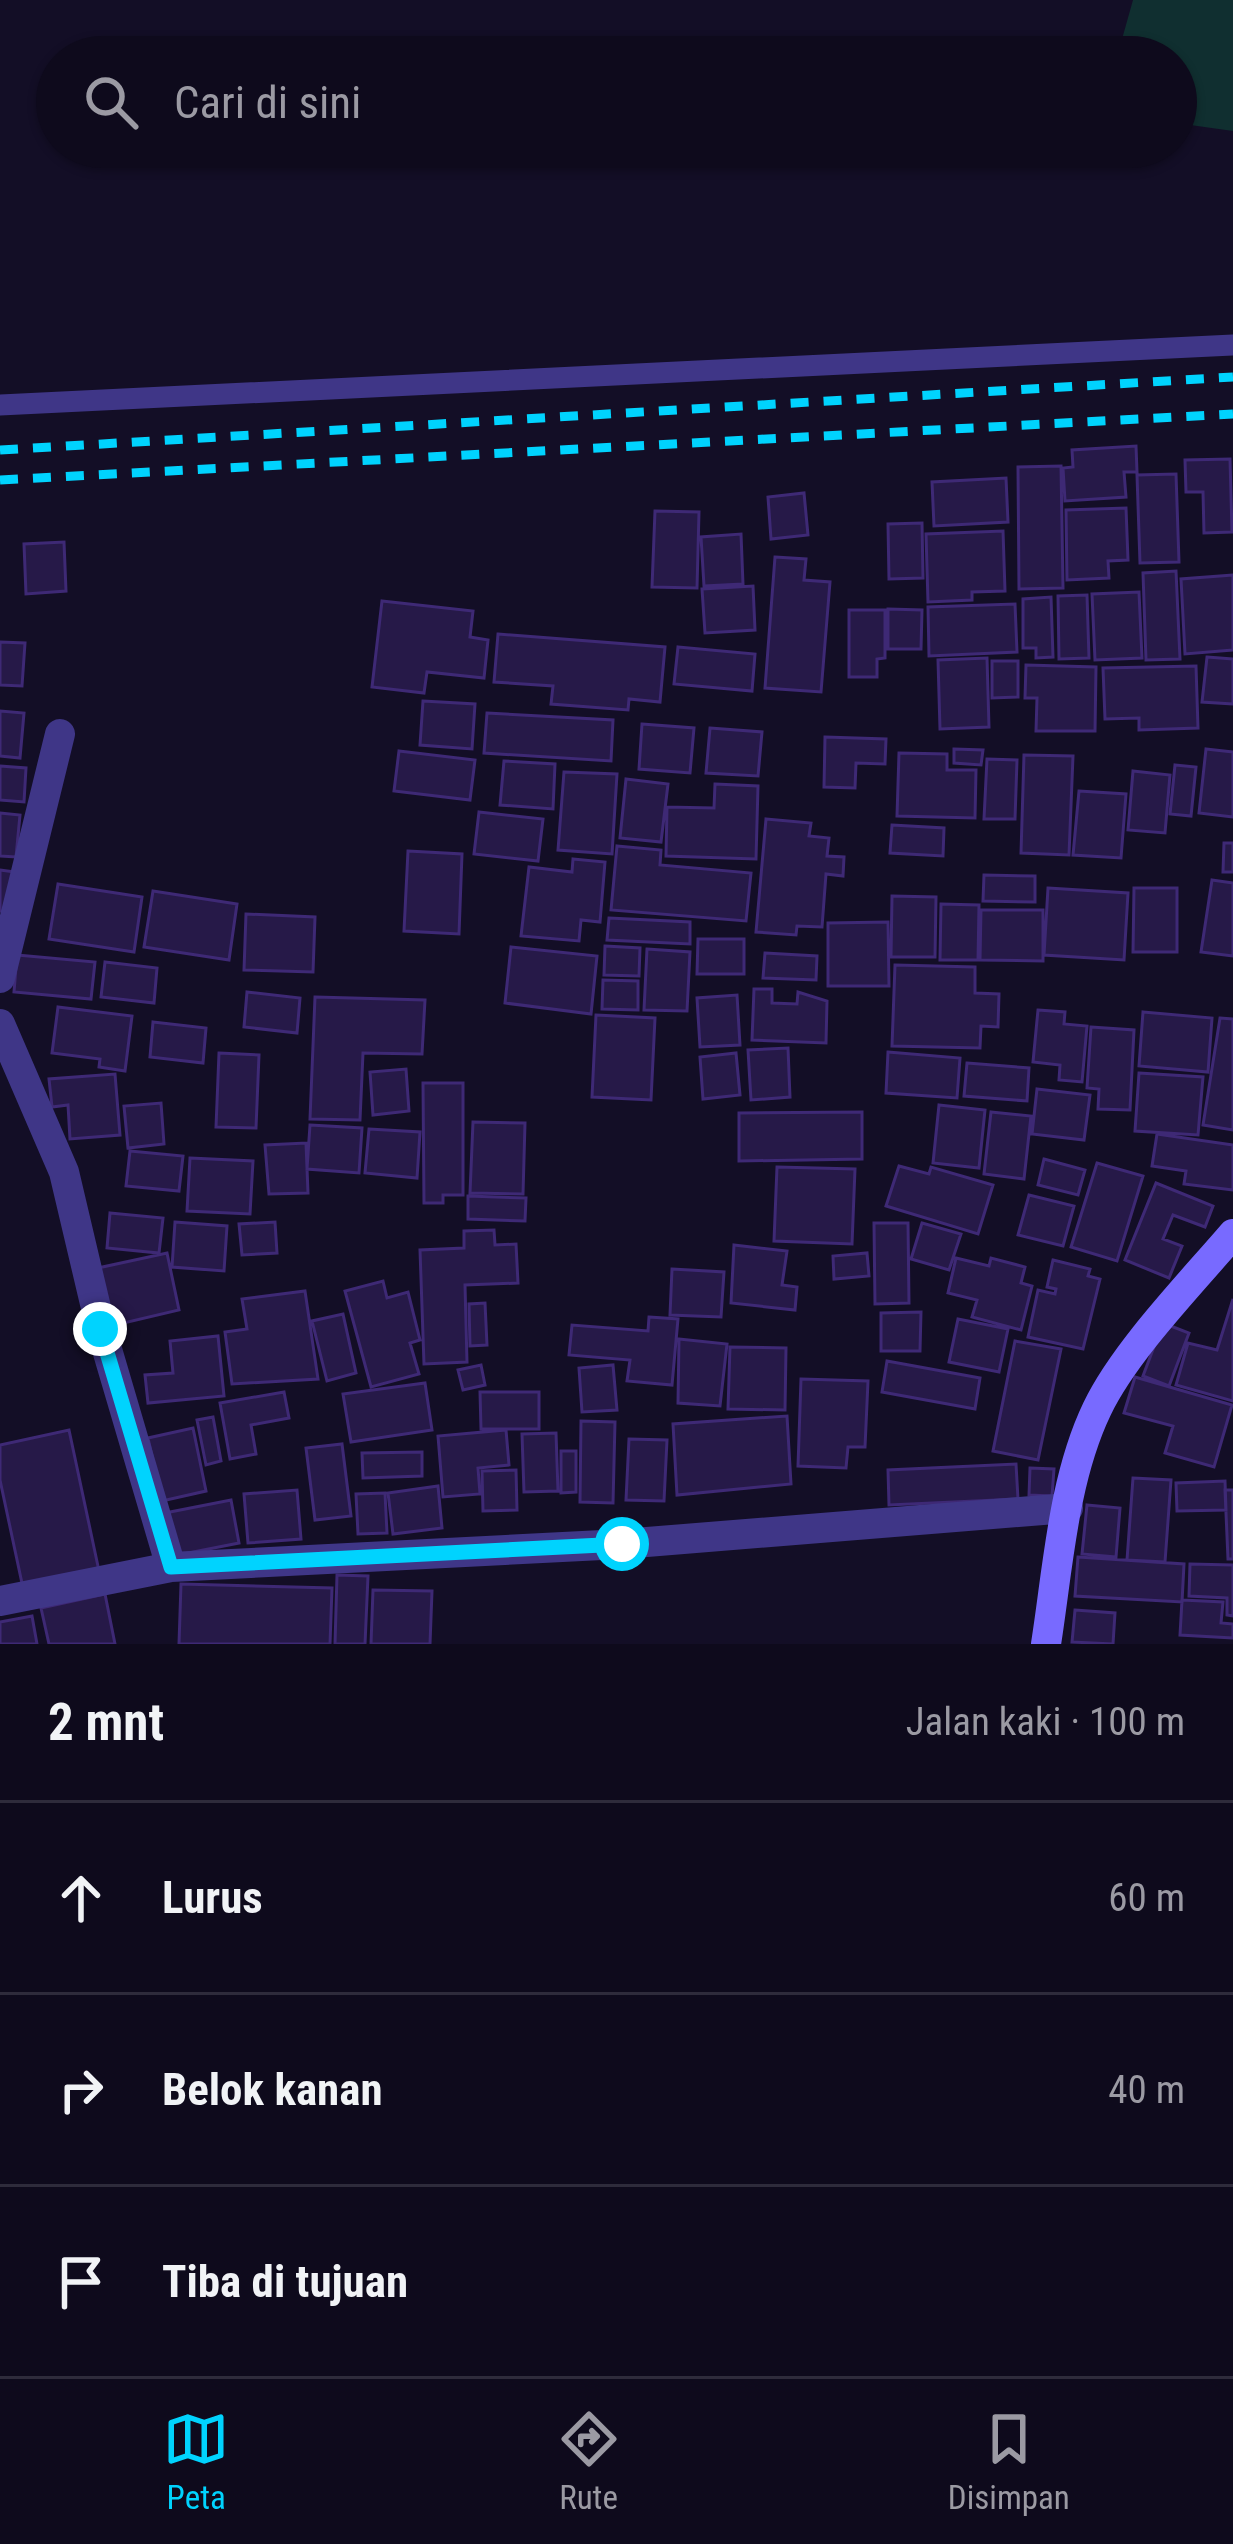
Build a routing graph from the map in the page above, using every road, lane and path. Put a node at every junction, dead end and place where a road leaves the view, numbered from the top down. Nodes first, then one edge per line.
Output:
1 (1233, 345) edge
2 (0, 404) edge
3 (60, 734) dead end
4 (0, 977) edge
5 (0, 1024) edge
6 (1233, 1234) edge
7 (1068, 1508) junction
8 (171, 1567) junction
9 (0, 1601) edge
10 (1046, 1644) edge

1 - 2 lane
3 - 4 street
5 - 8 street
6 - 7 main road
7 - 8 street
7 - 10 main road
8 - 9 street

